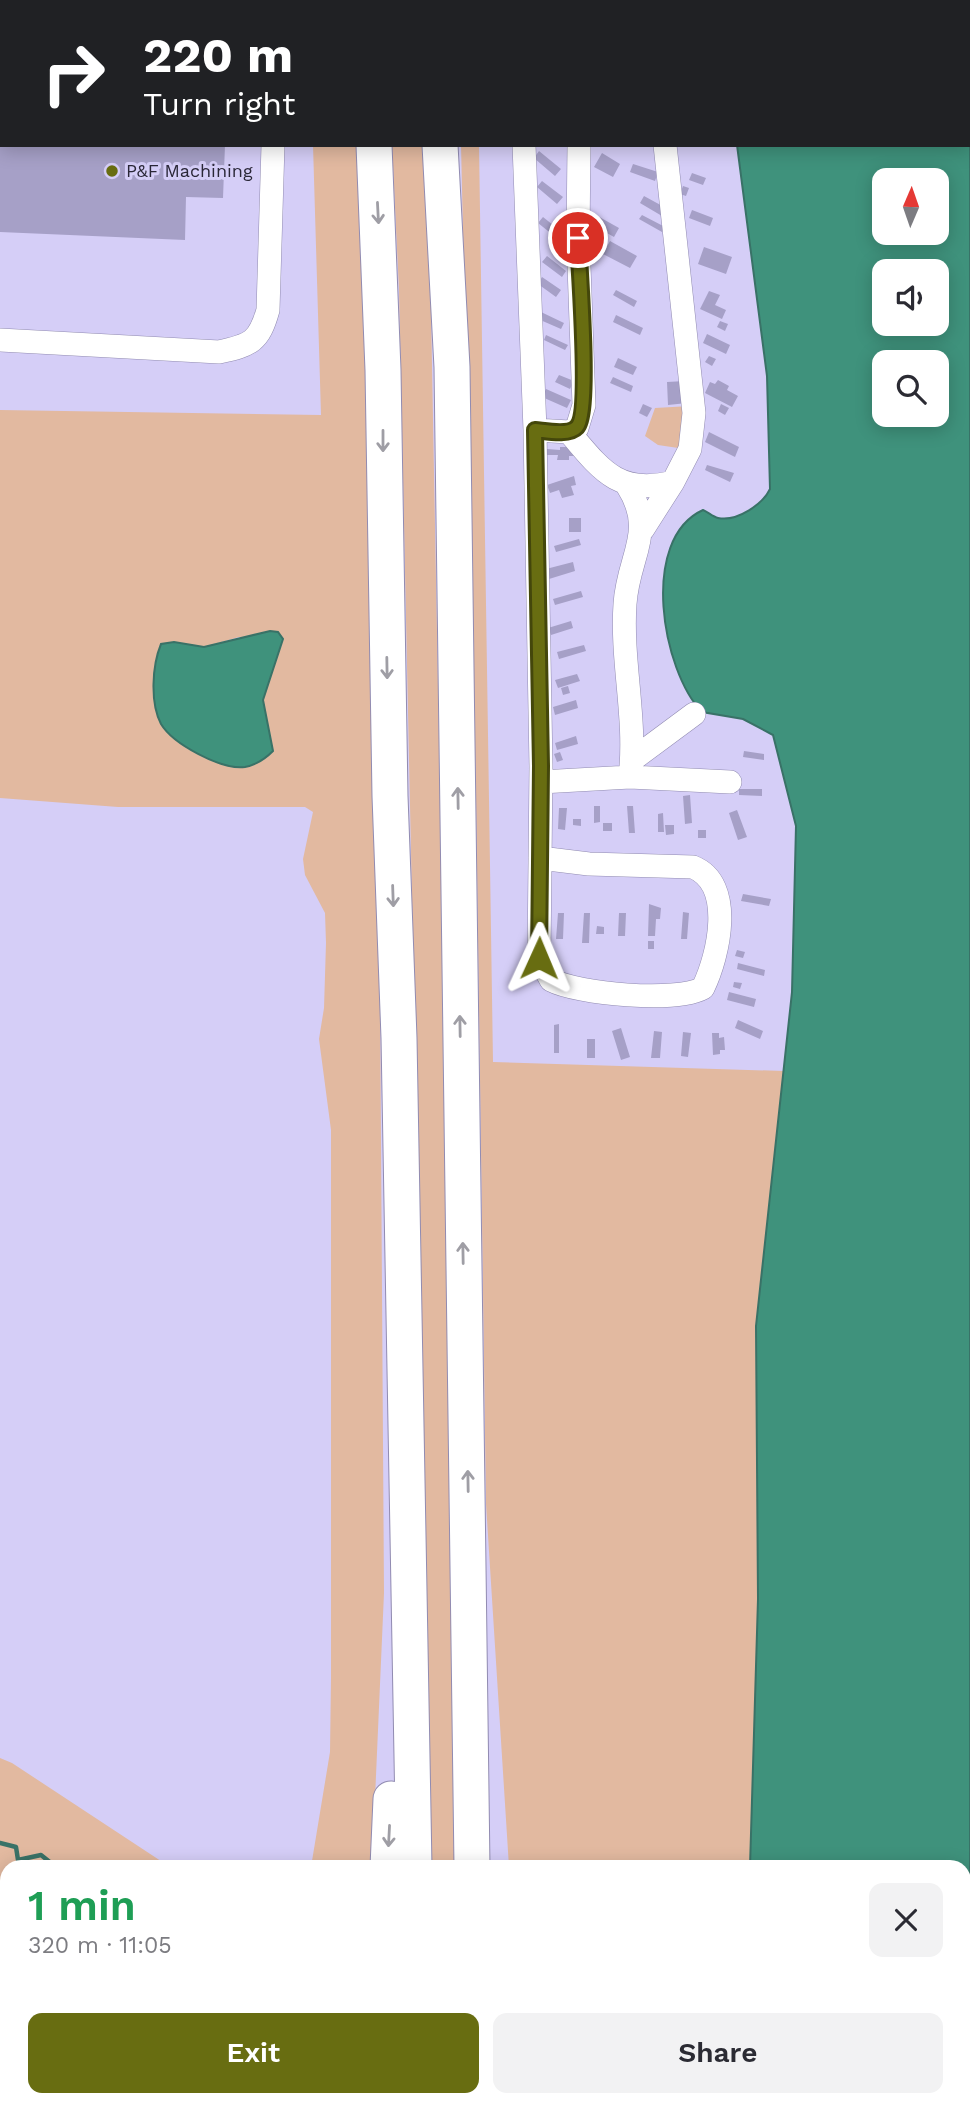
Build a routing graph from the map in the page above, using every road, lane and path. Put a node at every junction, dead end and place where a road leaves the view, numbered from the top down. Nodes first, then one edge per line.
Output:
1 (273, 147) edge
2 (374, 147) edge
3 (440, 147) edge
4 (524, 147) edge
5 (579, 147) edge
6 (665, 147) edge
7 (0, 340) edge
8 (535, 430) junction
9 (569, 432) junction
10 (673, 482) junction
11 (627, 485) junction
12 (643, 529) junction
13 (694, 714) dead end
14 (631, 769) junction
15 (541, 782) junction
16 (730, 782) dead end
17 (540, 858) junction
18 (407, 1548) junction
19 (470, 1549) junction
20 (388, 1860) edge
21 (414, 1860) edge
22 (472, 1860) edge
23 (495, 1860) edge

1 - 7 lane
2 -> 18 highway
19 -> 3 highway
4 - 8 lane
5 - 9 lane
6 - 10 lane
8 - 9 lane
8 - 15 lane
9 - 11 lane
10 - 11 lane
10 - 12 lane
11 - 12 lane
12 - 14 lane
13 - 14 lane
14 - 15 lane
14 - 16 lane
15 - 17 lane
17 - 17 lane
18 -> 20 highway
18 - 21 highway
19 - 22 highway
19 - 23 highway

